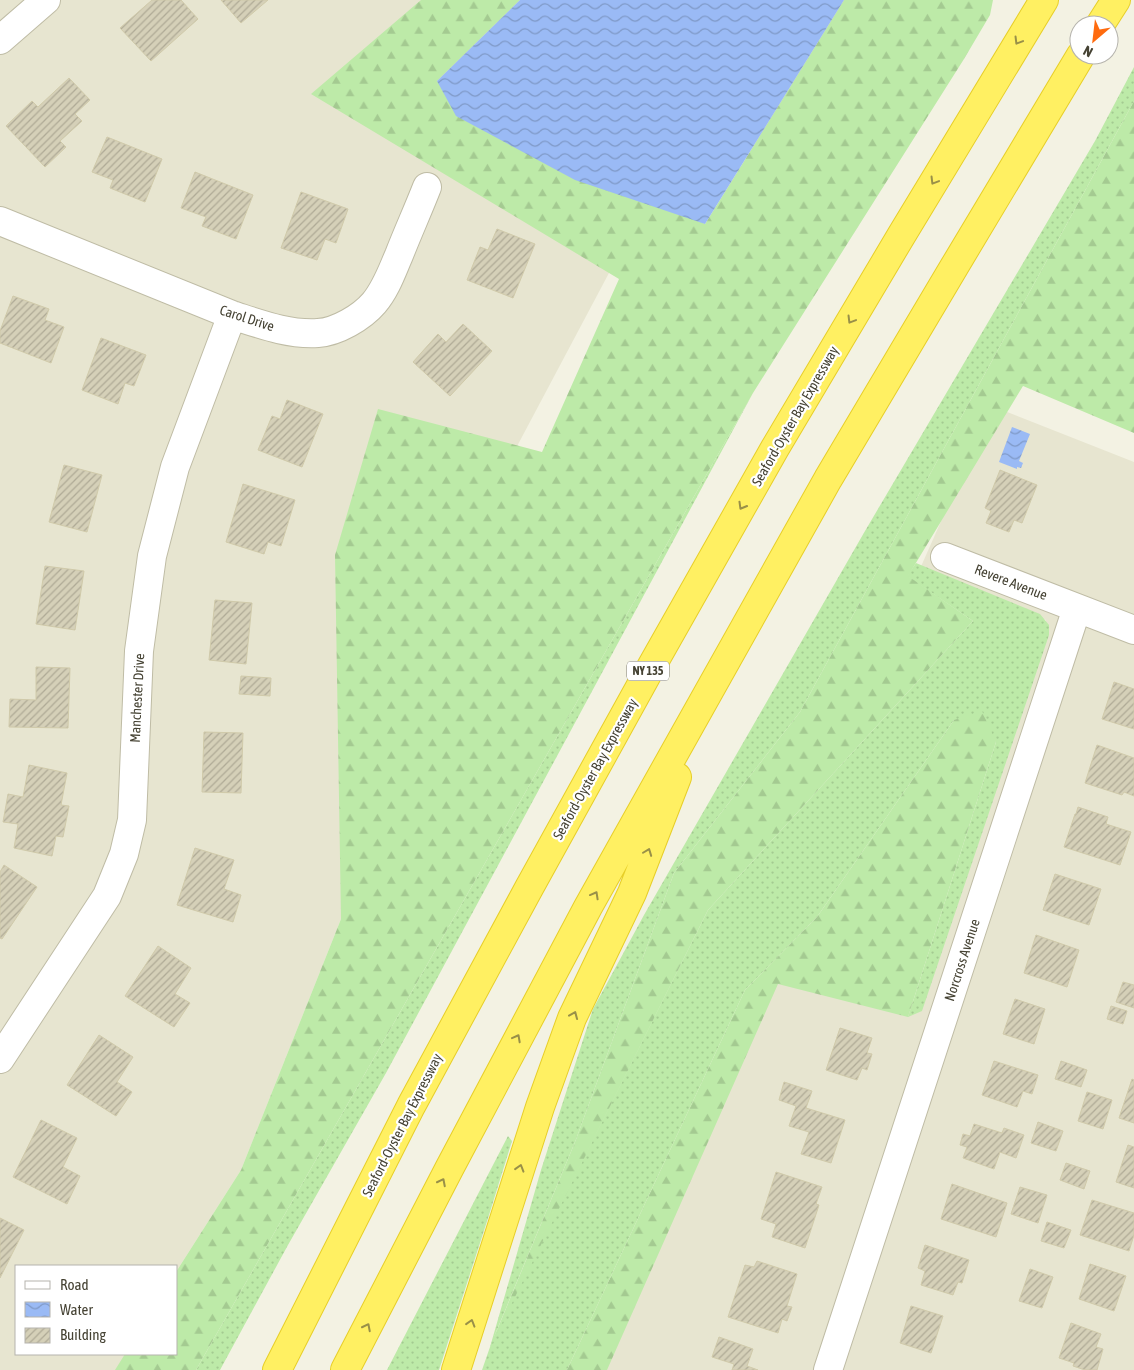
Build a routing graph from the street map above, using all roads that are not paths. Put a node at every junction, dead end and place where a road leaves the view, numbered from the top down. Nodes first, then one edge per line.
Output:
1 (46, 0) edge
2 (1044, 0) edge
3 (1116, 0) edge
4 (1106, 15) edge
5 (0, 40) edge
6 (1075, 65) edge
7 (427, 187) dead end
8 (0, 221) edge
9 (232, 315) junction
10 (945, 557) dead end
11 (1077, 608) junction
12 (1134, 630) edge
13 (711, 687) junction
14 (0, 1059) edge
15 (277, 1370) edge
16 (345, 1370) edge
17 (456, 1370) edge
18 (828, 1370) edge

1 - 5 street
2 -> 15 highway, Seaford-Oyster Bay Expressway / NY 135
3 - 4 highway
6 - 13 highway
7 - 9 street, Carol Drive
8 - 9 street, Carol Drive
9 - 14 street, Manchester Drive
10 - 11 street, Revere Avenue
11 - 12 street
11 - 18 street, Norcross Avenue
16 -> 13 highway
17 -> 13 highway

